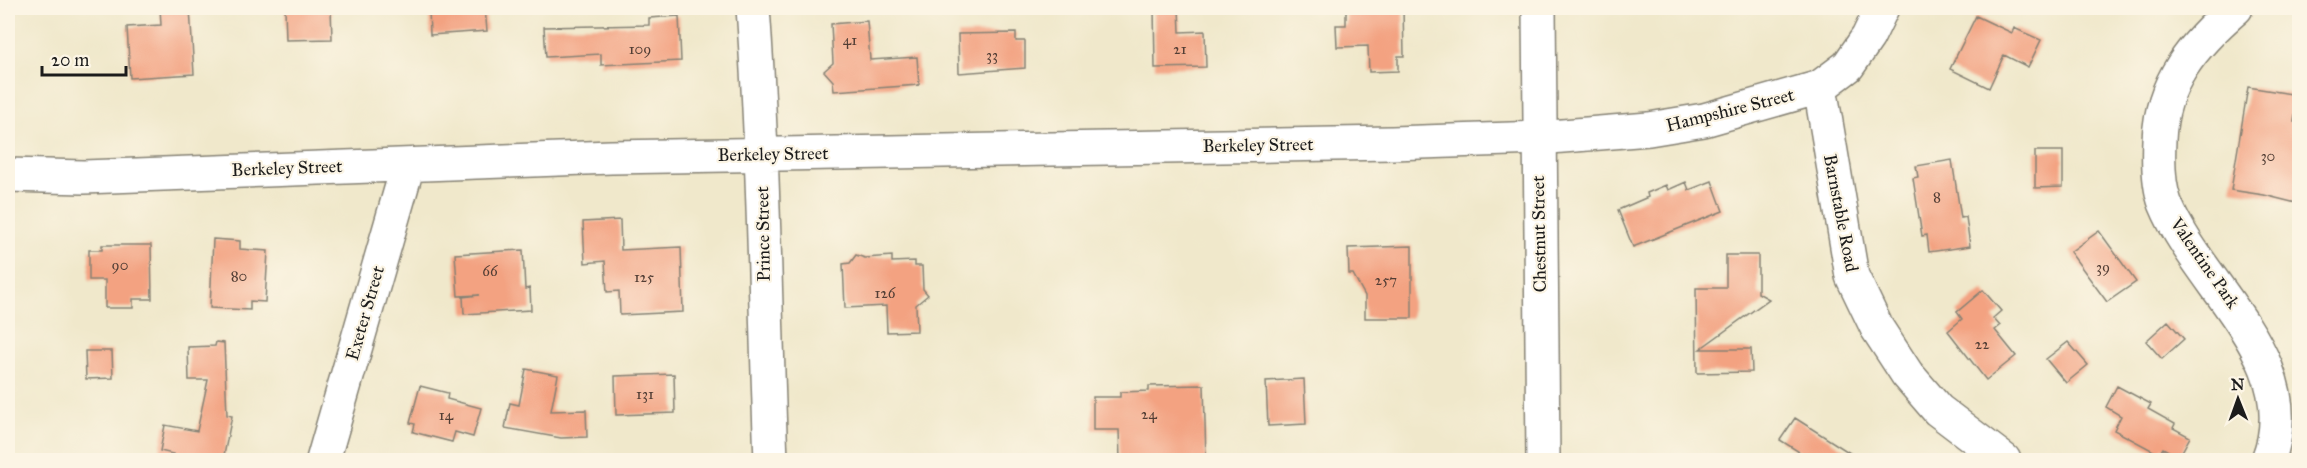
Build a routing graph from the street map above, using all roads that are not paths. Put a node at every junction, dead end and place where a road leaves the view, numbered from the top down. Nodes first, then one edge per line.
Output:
1 (753, 8) edge
2 (1539, 8) edge
3 (1882, 8) edge
4 (2236, 8) edge
5 (1820, 87) junction
6 (1538, 138) junction
7 (762, 154) junction
8 (408, 165) junction
9 (8, 175) edge
10 (323, 460) edge
11 (771, 460) edge
12 (1543, 460) edge
13 (2004, 460) edge
14 (2268, 460) edge

1 - 7 street, Prince Street
2 - 6 street, Chestnut Street
3 - 5 street, Hampshire Street
4 - 14 street, Valentine Park
5 - 6 street, Hampshire Street
5 - 13 street, Barnstable Road
6 - 7 street, Berkeley Street
6 - 12 street, Chestnut Street
7 - 8 street, Berkeley Street
7 - 11 street, Prince Street
8 - 9 street, Berkeley Street
8 - 10 street, Exeter Street

